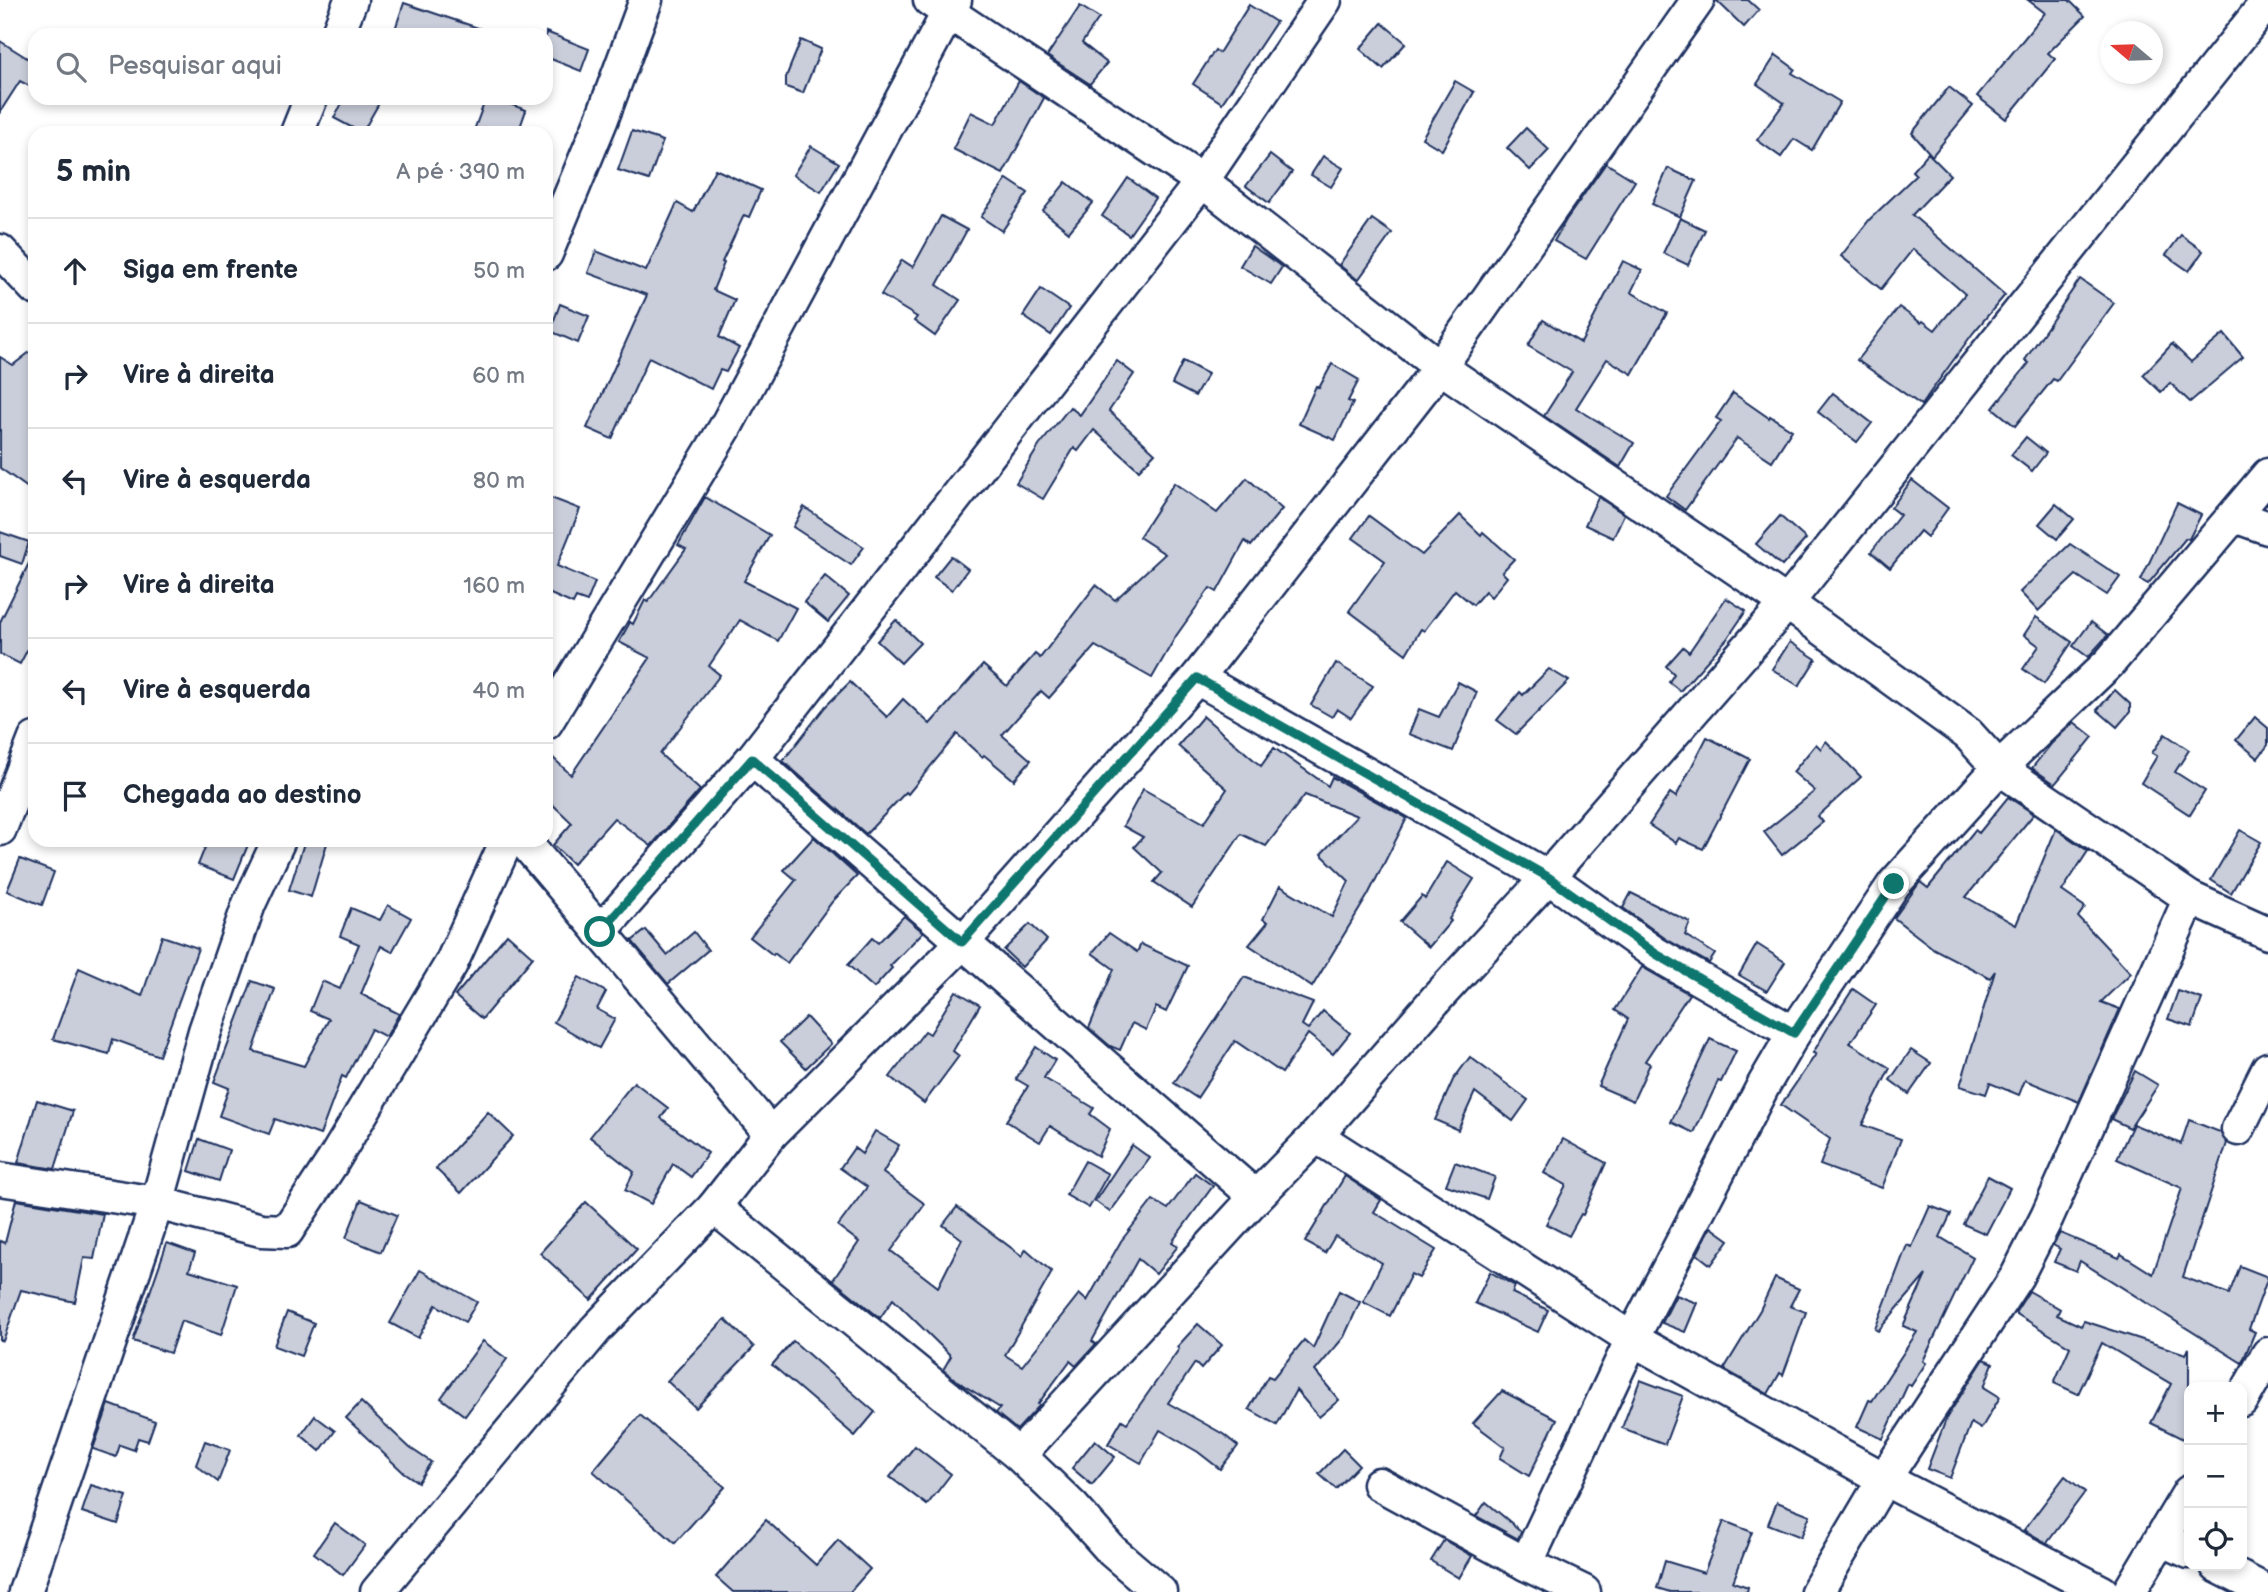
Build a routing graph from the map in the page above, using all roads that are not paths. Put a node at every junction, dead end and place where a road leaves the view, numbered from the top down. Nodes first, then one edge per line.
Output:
1 (351, 0) edge
2 (646, 0) edge
3 (1325, 0) edge
4 (1698, 0) edge
5 (2268, 1) edge
6 (945, 4) edge
7 (340, 28) edge
8 (308, 105) edge
9 (300, 126) edge
10 (1202, 181) junction
11 (553, 237) edge
12 (0, 251) edge
13 (28, 281) edge
14 (1440, 367) junction
15 (2268, 475) edge
16 (2235, 516) junction
17 (2268, 528) edge
18 (1787, 603) junction
19 (1197, 678) junction
20 (553, 711) edge
21 (28, 757) edge
22 (752, 759) junction
23 (1999, 768) junction
24 (0, 829) edge
25 (276, 847) edge
26 (504, 847) edge
27 (529, 847) edge
28 (1548, 877) junction
29 (2190, 898) junction
30 (600, 932) junction
31 (2268, 933) edge
32 (962, 942) junction
33 (1794, 1033) junction
34 (2268, 1069) edge
35 (2238, 1129) dead end
36 (771, 1134) junction
37 (1316, 1136) junction
38 (0, 1179) edge
39 (1256, 1197) junction
40 (158, 1203) junction
41 (714, 1207) junction
42 (1632, 1339) junction
43 (2268, 1353) edge
44 (2247, 1391) edge
45 (1019, 1455) junction
46 (1884, 1479) junction
47 (1379, 1484) dead end
48 (2185, 1508) edge
49 (2176, 1546) edge
50 (1526, 1564) junction
51 (2227, 1571) edge
52 (24, 1592) edge
53 (377, 1592) edge
54 (1160, 1592) edge
55 (1584, 1592) edge
56 (1817, 1592) edge
57 (2102, 1592) edge
58 (2129, 1592) edge
59 (2268, 1592) edge

1 - 7 street
2 - 11 street
3 - 10 street
4 - 14 street
5 - 18 street
6 - 10 street
6 - 20 street
8 - 9 street
10 - 14 street
10 - 22 street
12 - 13 street
14 - 18 street
14 - 19 street
15 - 16 street
16 - 17 street
16 - 23 street
18 - 23 street
18 - 28 street
19 - 28 street
19 - 32 street
21 - 24 street
22 - 30 street
22 - 32 street
23 - 29 street
23 - 33 street
25 - 40 street
26 - 40 street
27 - 30 street
28 - 33 street
28 - 37 street
29 - 31 street
29 - 46 street
30 - 36 street
32 - 36 street
32 - 39 street
33 - 42 street
34 - 35 street
36 - 41 street
37 - 39 street
37 - 42 street
38 - 40 street
39 - 45 street
40 - 52 street
41 - 45 street
41 - 53 street
42 - 46 street
42 - 50 street
43 - 44 street
45 - 54 street
46 - 56 street
46 - 57 street
47 - 50 street
48 - 49 street
49 - 58 street
50 - 55 street
51 - 59 street

